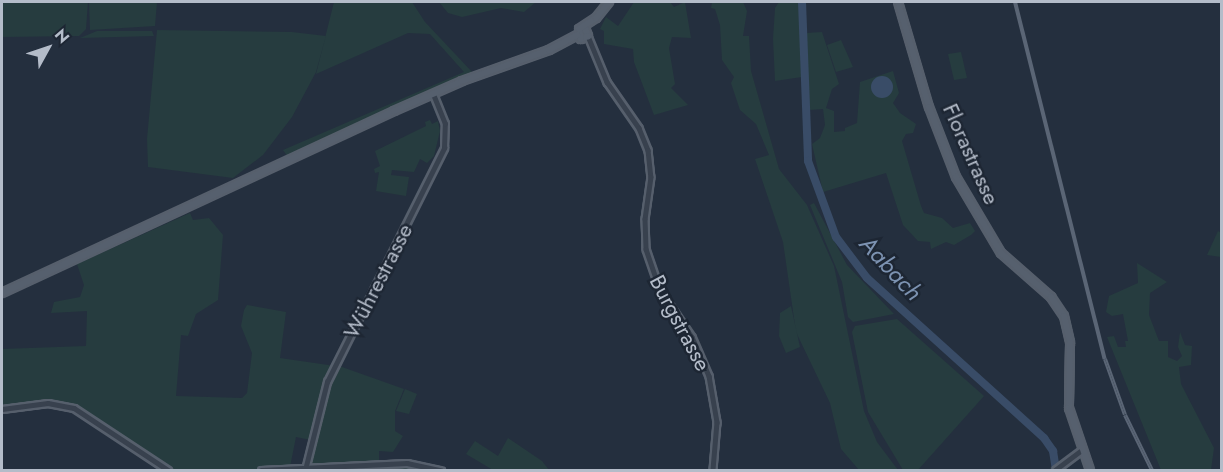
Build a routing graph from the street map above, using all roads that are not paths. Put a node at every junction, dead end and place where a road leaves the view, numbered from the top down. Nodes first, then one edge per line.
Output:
1 (609, 2) edge
2 (898, 2) edge
3 (584, 35) junction
4 (433, 94) junction
5 (2, 293) edge
6 (2, 409) edge
7 (1080, 451) junction
8 (305, 468) edge
9 (168, 471) edge
10 (261, 471) edge
11 (441, 471) edge
12 (713, 471) edge
13 (1055, 471) edge
14 (1090, 471) edge

1 - 3 main road
2 - 7 main road, Florastrasse
3 - 4 main road
3 - 12 street, Burgstrasse
4 - 5 main road
4 - 8 street, Wührestrasse
6 - 9 street
7 - 13 street
7 - 14 main road
8 - 10 street
8 - 11 street

